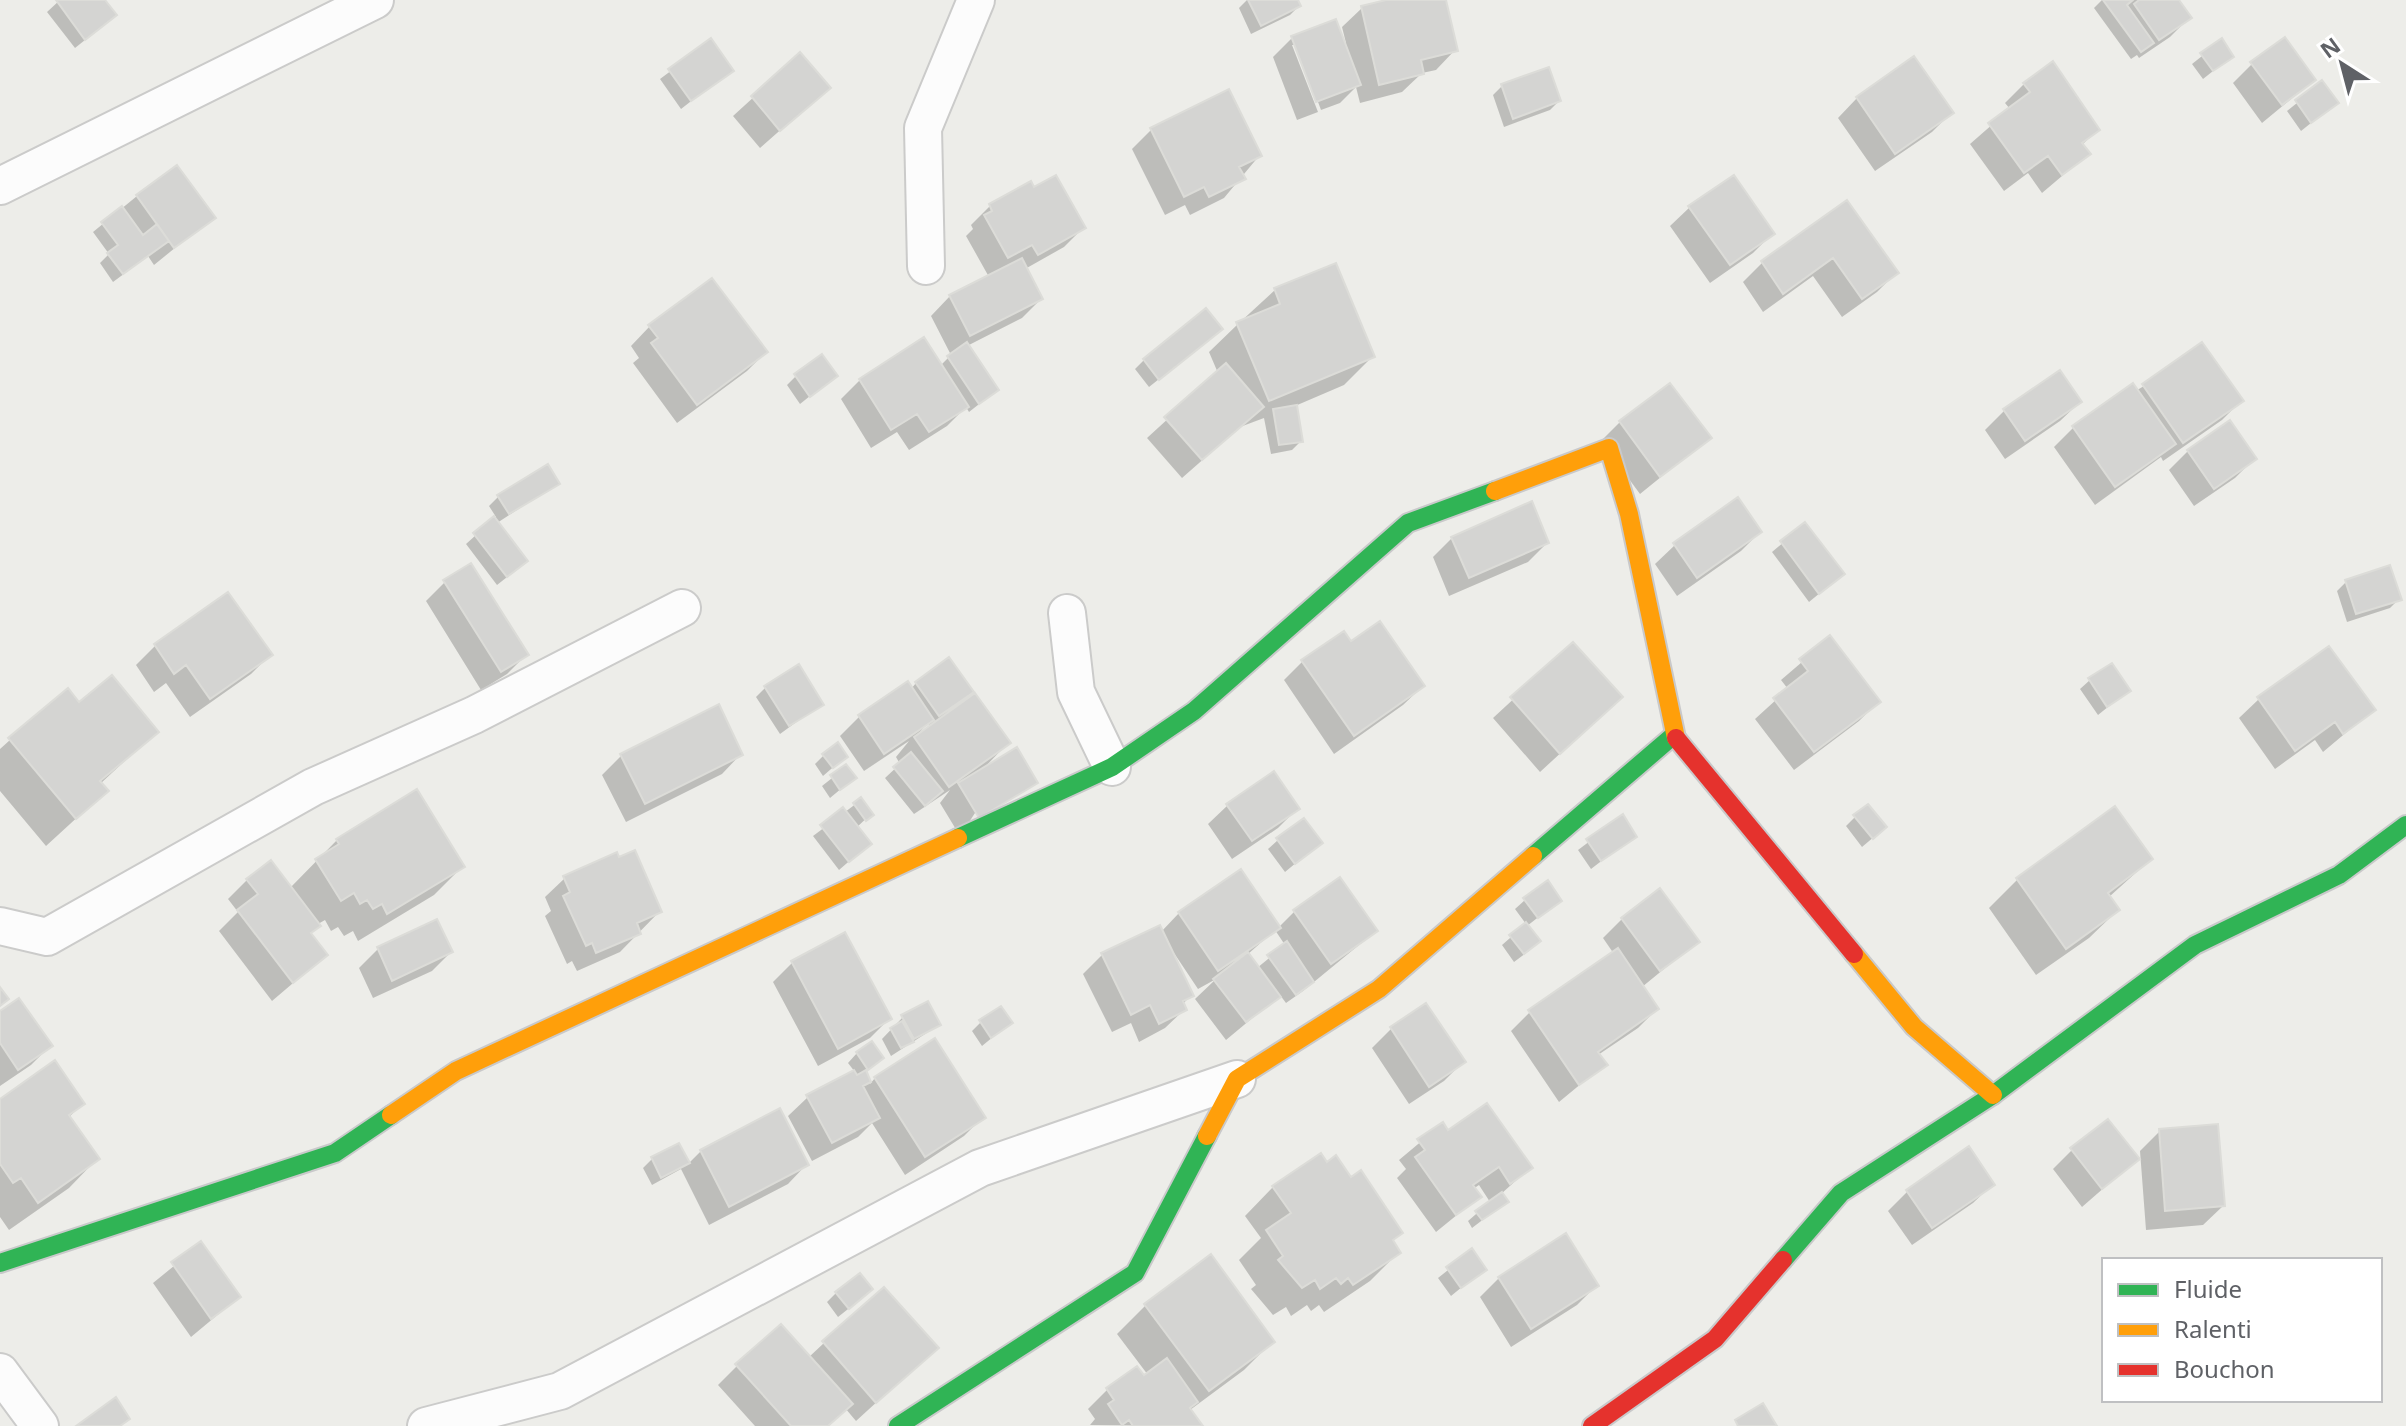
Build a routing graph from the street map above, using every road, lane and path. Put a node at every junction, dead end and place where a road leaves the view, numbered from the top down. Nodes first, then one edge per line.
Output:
1 (375, 0) edge
2 (976, 0) edge
3 (0, 186) edge
4 (926, 266) dead end
5 (682, 608) dead end
6 (1067, 613) dead end
7 (1674, 735) junction
8 (1112, 767) junction
9 (2406, 825) edge
10 (0, 926) edge
11 (1237, 1079) junction
12 (1993, 1095) junction
13 (0, 1263) edge
14 (0, 1372) edge
15 (40, 1426) edge
16 (426, 1426) edge
17 (898, 1426) edge
18 (1592, 1426) edge

1 - 3 street
2 - 4 street
5 - 10 street
6 - 8 street
7 - 8 street
7 - 11 street
7 - 12 street
8 - 13 street
9 - 12 street
11 - 16 street
11 - 17 street
12 - 18 street
14 - 15 street

